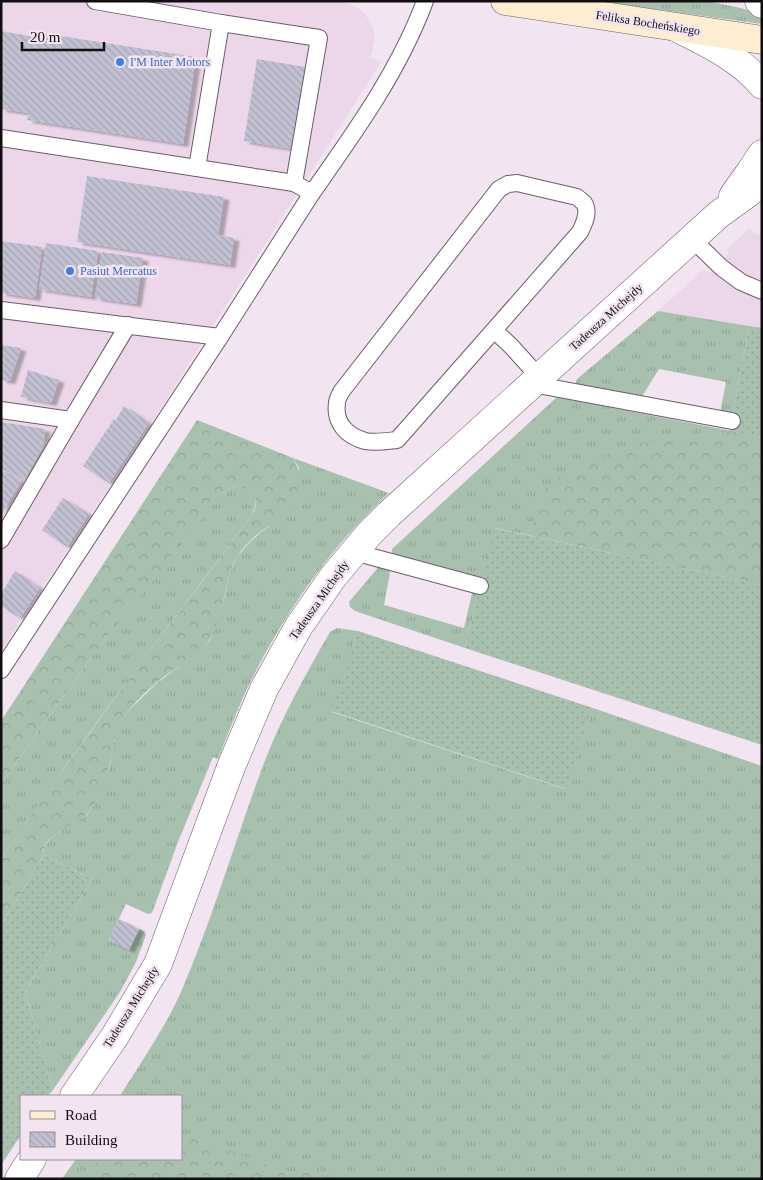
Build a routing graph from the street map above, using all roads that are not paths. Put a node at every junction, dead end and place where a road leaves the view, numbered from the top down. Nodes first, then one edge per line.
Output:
1 (95, 1) edge
2 (426, 1) edge
3 (505, 1) edge
4 (759, 1) edge
5 (762, 4) edge
6 (221, 23) junction
7 (678, 28) junction
8 (762, 40) edge
9 (762, 85) edge
10 (1, 138) edge
11 (762, 154) edge
12 (197, 168) junction
13 (762, 183) edge
14 (294, 184) junction
15 (312, 192) junction
16 (718, 215) junction
17 (692, 239) junction
18 (762, 291) edge
19 (1, 310) edge
20 (128, 326) junction
21 (494, 330) junction
22 (220, 337) junction
23 (536, 380) junction
24 (1, 410) edge
25 (71, 420) junction
26 (732, 420) dead end
27 (1, 540) edge
28 (354, 552) junction
29 (480, 586) dead end
30 (1, 670) edge
31 (75, 1095) edge
32 (31, 1160) edge
33 (18, 1179) edge

1 - 6 lane
2 - 15 lane
3 - 7 main road, Feliksa Bocheńskiego
4 - 5 street
6 - 12 lane
6 - 14 lane
7 - 8 main road, Feliksa Bocheńskiego
7 - 9 street
10 - 12 lane
11 - 16 street, Tadeusza Michejdy
12 - 14 lane
13 - 16 street, Tadeusza Michejdy
14 - 15 lane
15 - 22 lane
16 - 17 street, Tadeusza Michejdy
17 - 18 lane
17 - 23 street, Tadeusza Michejdy
19 - 20 lane
20 - 22 lane
20 - 25 lane
21 - 21 lane
21 - 23 lane
22 - 30 lane
23 - 26 lane
23 - 28 street, Tadeusza Michejdy
24 - 25 lane
25 - 27 lane
28 - 29 lane
28 - 31 street, Tadeusza Michejdy
32 - 33 street

